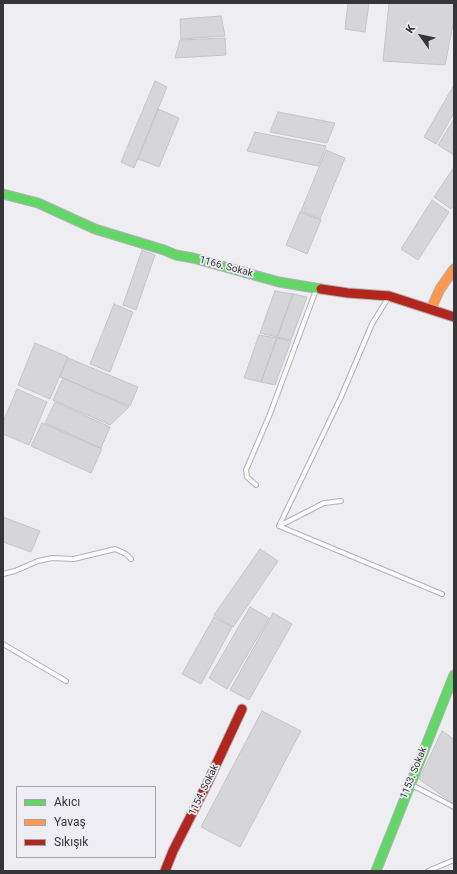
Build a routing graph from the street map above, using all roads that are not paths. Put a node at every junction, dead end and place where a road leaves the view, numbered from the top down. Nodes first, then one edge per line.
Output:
1 (3, 194) edge
2 (454, 269) edge
3 (317, 288) junction
4 (389, 296) junction
5 (431, 309) junction
6 (454, 317) edge
7 (256, 485) dead end
8 (341, 501) dead end
9 (279, 526) junction
10 (131, 559) dead end
11 (3, 574) edge
12 (442, 594) dead end
13 (3, 644) edge
14 (454, 674) edge
15 (66, 680) dead end
16 (242, 709) dead end
17 (410, 784) junction
18 (454, 807) edge
19 (454, 860) edge
20 (165, 871) edge
21 (376, 871) edge
22 (428, 871) edge

1 - 3 street, 1166. Sokak
2 - 5 street
3 - 4 street, 1166. Sokak
3 - 7 lane
4 - 5 street, 1166. Sokak
4 - 9 lane
5 - 6 street, 1166. Sokak
8 - 9 lane
9 - 12 lane
10 - 11 lane
13 - 15 lane
14 - 17 street, 1153. Sokak
16 - 20 street, 1154. Sokak
17 - 18 lane
17 - 21 street, 1153. Sokak
19 - 22 lane

